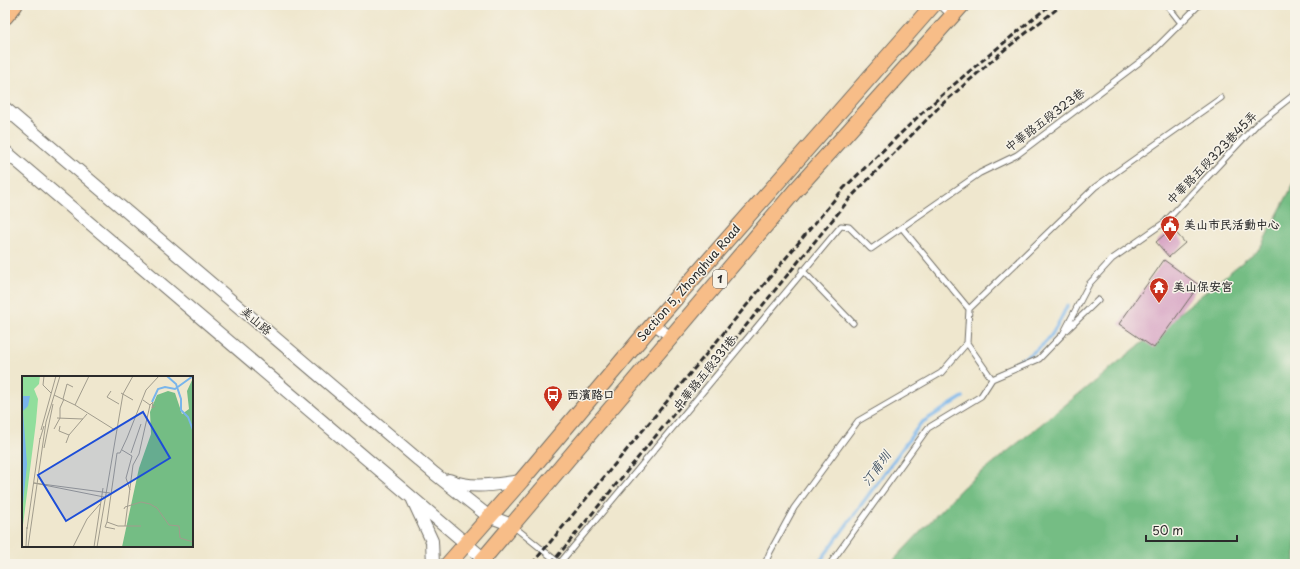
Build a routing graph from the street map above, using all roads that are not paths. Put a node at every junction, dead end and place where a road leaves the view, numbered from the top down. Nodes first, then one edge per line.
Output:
1 (15, 5) edge
2 (933, 5) edge
3 (939, 5) edge
4 (962, 5) edge
5 (1167, 5) edge
6 (1199, 5) edge
7 (952, 16) junction
8 (5, 17) edge
9 (1181, 23) junction
10 (1295, 94) edge
11 (1221, 98) dead end
12 (6, 108) edge
13 (5, 151) edge
14 (902, 228) junction
15 (871, 249) joint
16 (802, 270) junction
17 (1098, 300) dead end
18 (969, 309) junction
19 (853, 323) dead end
20 (653, 324) junction
21 (1063, 334) junction
22 (670, 336) junction
23 (967, 343) junction
24 (992, 379) junction
25 (435, 474) junction
26 (521, 481) junction
27 (412, 497) junction
28 (488, 516) junction
29 (512, 525) junction
30 (466, 543) junction
31 (481, 561) edge
32 (433, 564) edge
33 (448, 564) edge
34 (559, 564) edge
35 (765, 564) edge
36 (830, 564) edge

1 - 8 main road
2 - 20 main road, Section 5, Zhonghua Road / 1
3 - 7 lane
4 - 7 main road, Section 5, Zhonghua Road / 1
5 - 9 lane
6 - 9 lane, 中華路五段323巷
7 - 22 main road, Section 5, Zhonghua Road / 1
9 - 14 lane, 中華路五段323巷
10 - 21 lane, 中華路五段323巷45弄
11 - 18 lane
12 - 25 street, 美山路
13 - 27 street
14 - 15 lane, 中華路五段323巷
14 - 18 lane
15 - 16 lane, 中華路五段331巷
16 - 19 lane
16 - 34 lane, 中華路五段331巷
17 - 21 lane
18 - 23 lane
20 - 22 street
20 - 26 main road, Section 5, Zhonghua Road / 1
21 - 24 lane, 中華路五段323巷45弄
22 - 29 main road, Section 5, Zhonghua Road / 1
23 - 24 lane
23 - 35 lane
24 - 36 lane
25 - 26 street
25 - 28 street, 美山路
26 - 28 main road, Section 5, Zhonghua Road / 1
27 - 30 street
27 - 32 street
28 - 29 street, 美山路
28 - 30 main road, Section 5, Zhonghua Road / 1
29 - 31 main road, Section 5, Zhonghua Road / 1
29 - 34 lane, 中華路五段331巷
30 - 31 street
30 - 33 main road, Section 5, Zhonghua Road / 1

